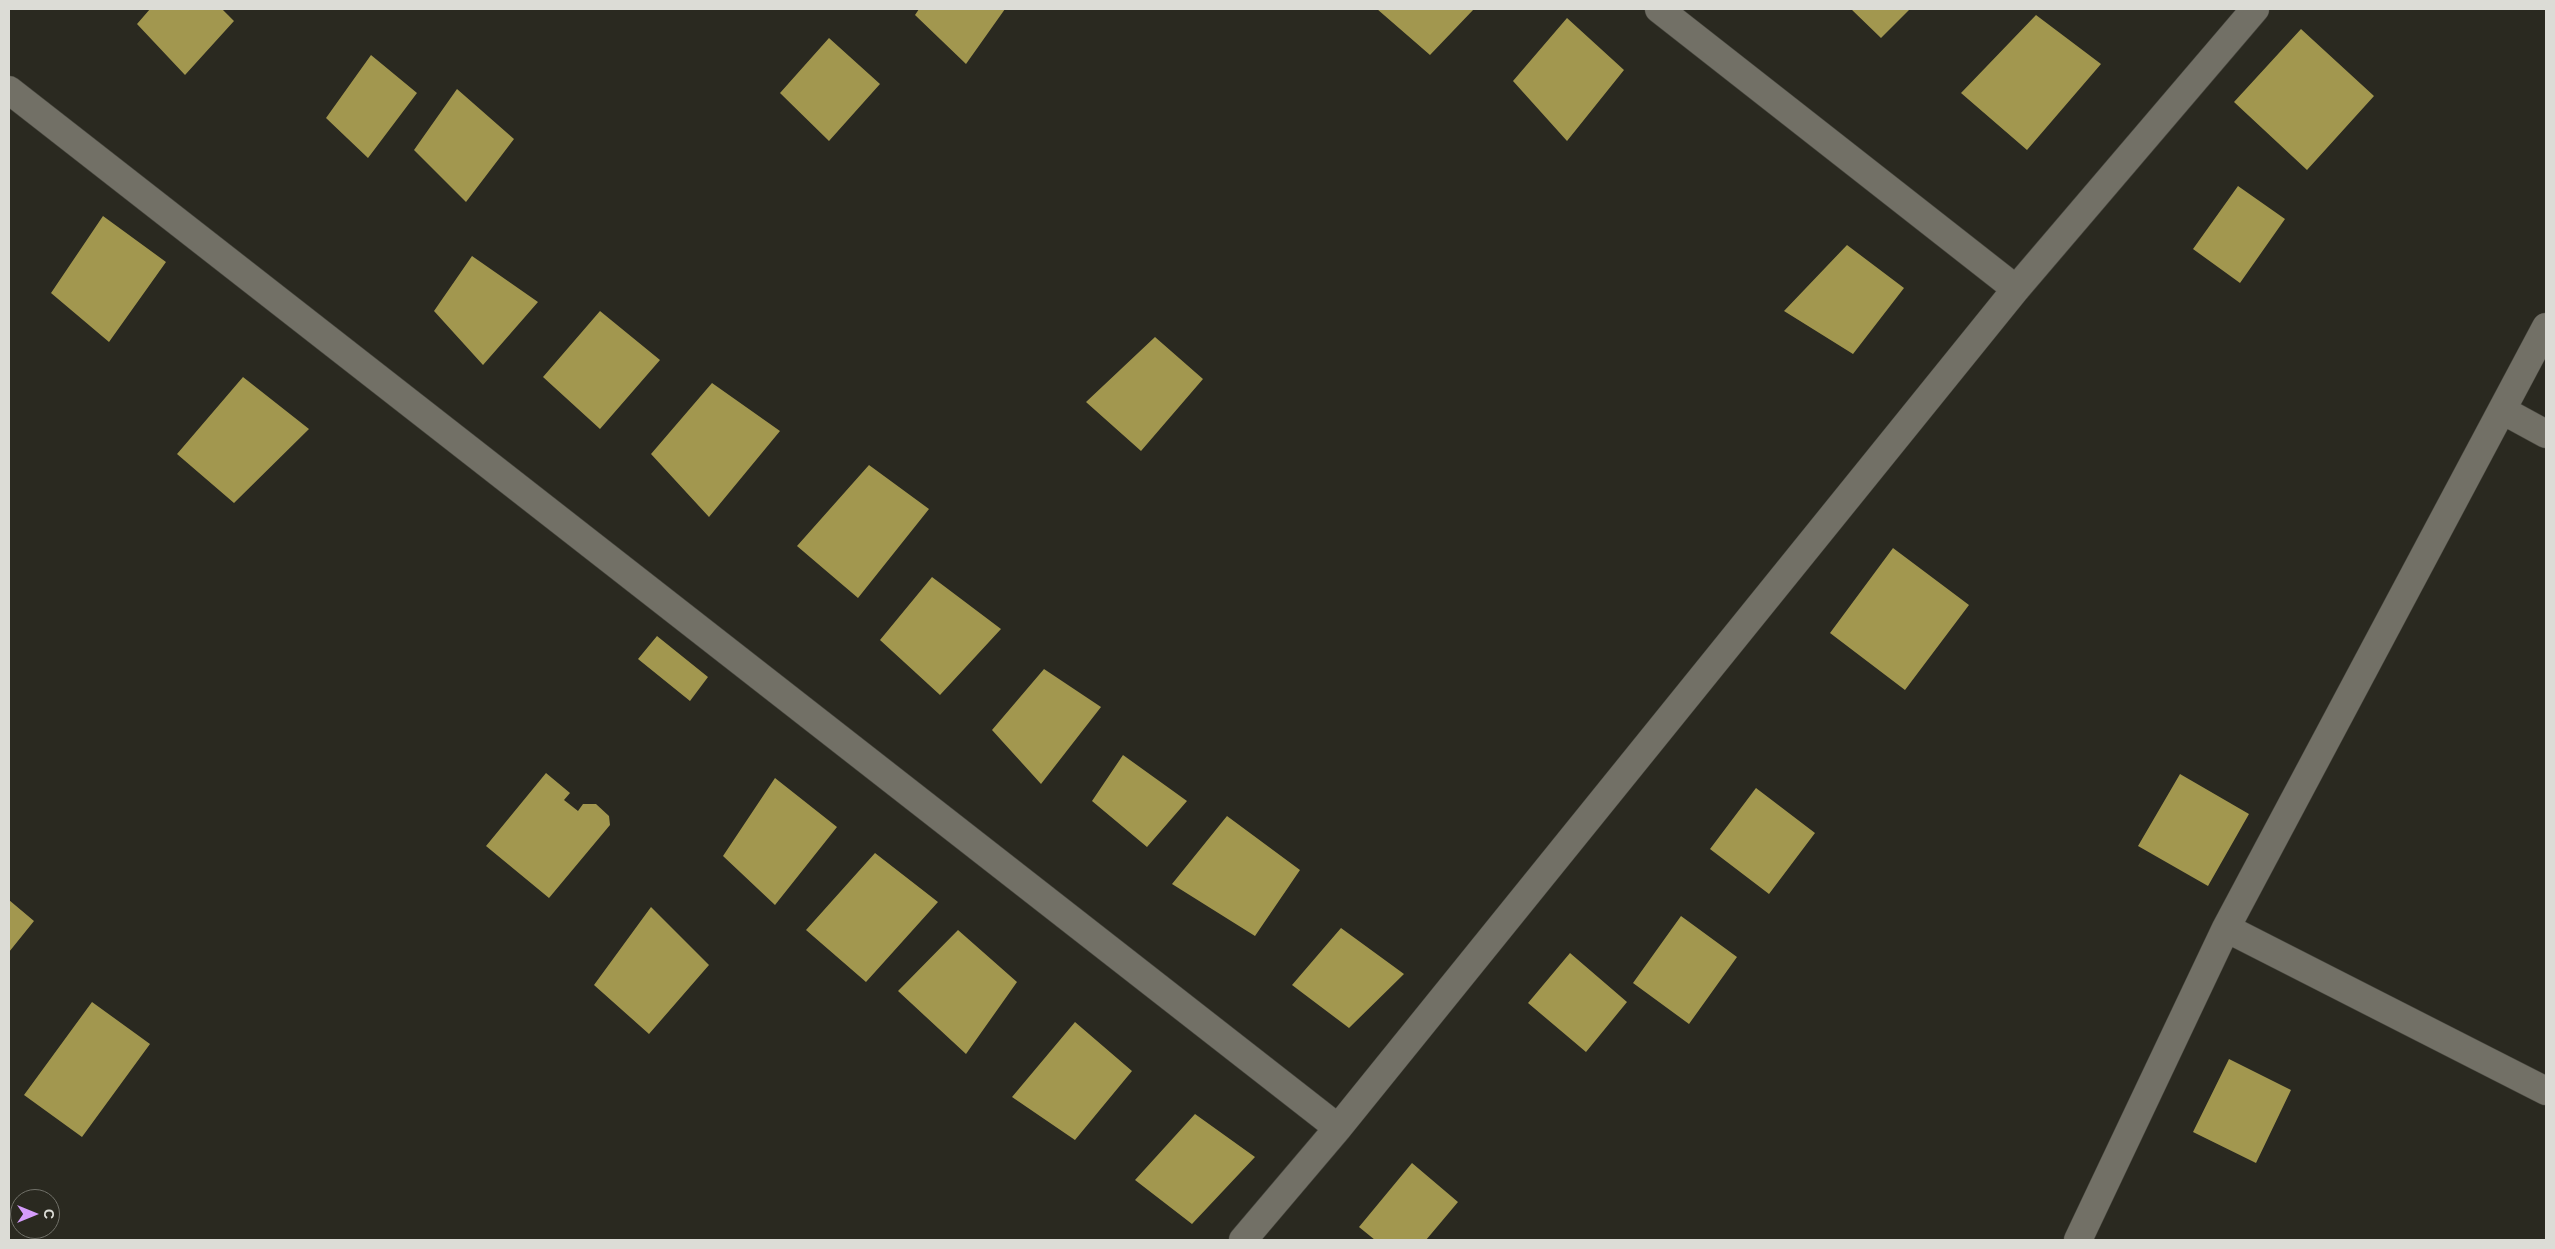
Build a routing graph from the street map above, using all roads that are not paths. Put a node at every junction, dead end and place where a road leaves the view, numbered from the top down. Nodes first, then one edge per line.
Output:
1 (1659, 9) edge
2 (2255, 9) edge
3 (9, 90) edge
4 (2016, 290) junction
5 (2546, 327) edge
6 (2502, 410) junction
7 (2546, 434) edge
8 (2226, 928) junction
9 (2546, 1091) edge
10 (1338, 1128) junction
11 (1243, 1240) edge
12 (2078, 1240) edge

1 - 4 street
2 - 4 street
3 - 10 street
4 - 10 street
5 - 6 street
6 - 7 street
6 - 8 street
8 - 9 street
8 - 12 street
10 - 11 street

